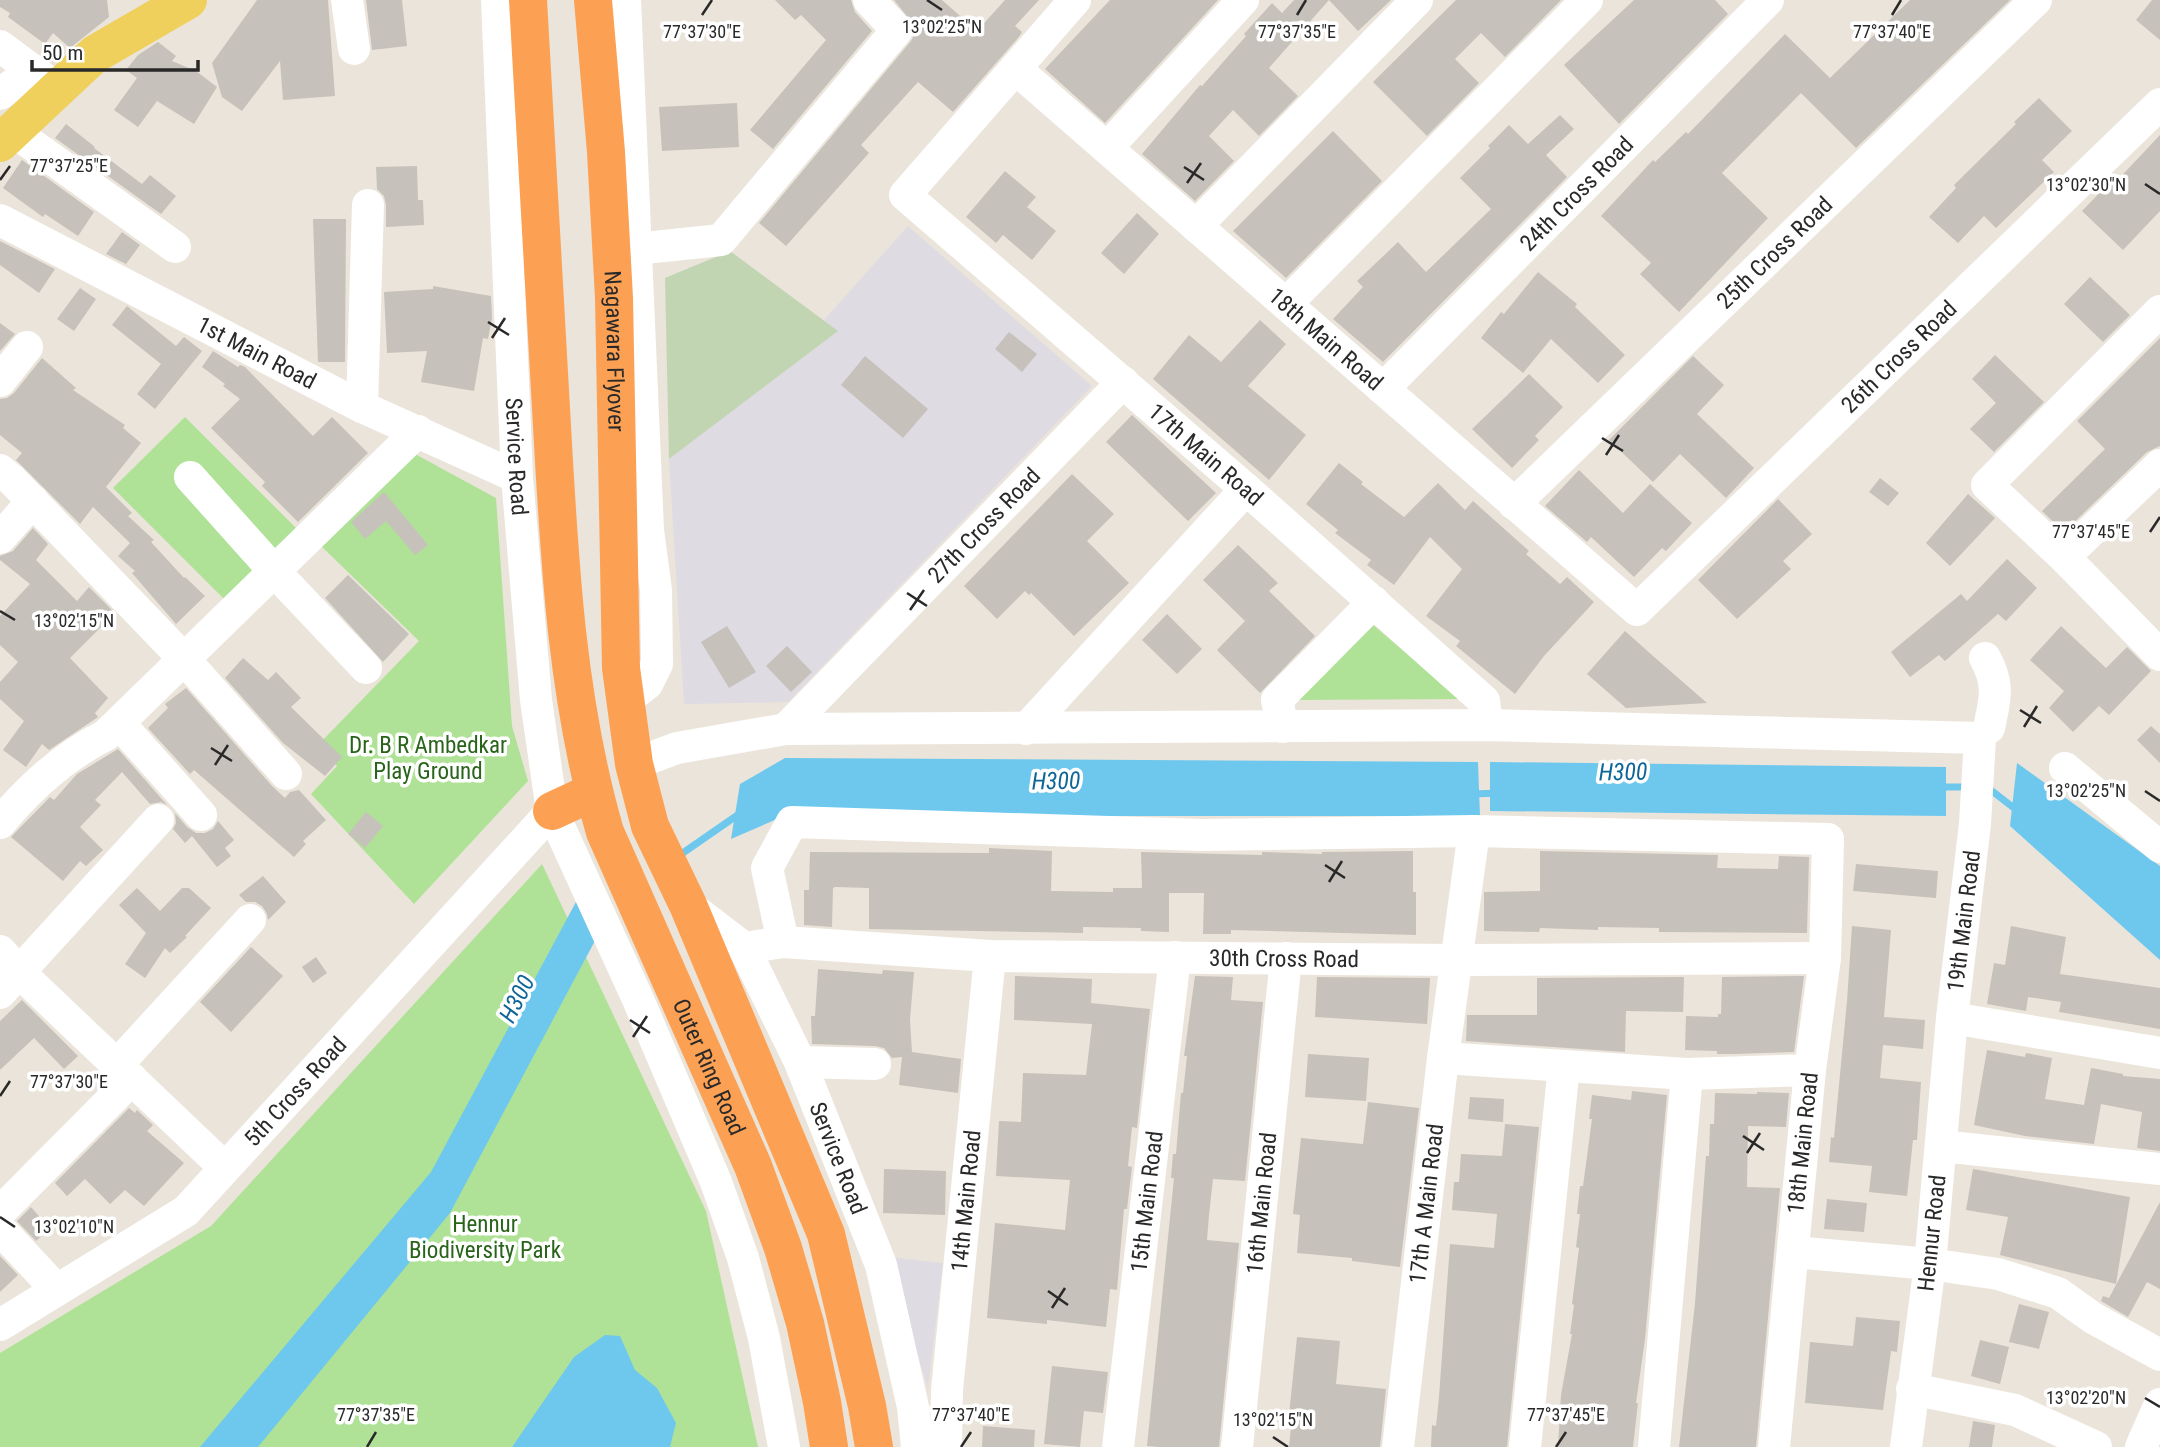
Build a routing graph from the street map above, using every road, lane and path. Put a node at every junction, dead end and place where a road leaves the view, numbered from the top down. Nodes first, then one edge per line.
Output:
1 (188, 0) edge
2 (347, 0) edge
3 (496, 0) edge
4 (528, 0) edge
5 (593, 0) edge
6 (625, 0) edge
7 (869, 0) edge
8 (1075, 0) edge
9 (1243, 0) edge
10 (1417, 0) edge
11 (1587, 0) edge
12 (1768, 0) edge
13 (2036, 0) edge
14 (0, 46) edge
15 (354, 49) dead end
16 (1016, 69) junction
17 (46, 80) junction
18 (0, 94) edge
19 (2160, 104) edge
20 (6, 137) edge
21 (1107, 148) junction
22 (368, 205) dead end
23 (0, 220) edge
24 (1196, 226) junction
25 (175, 247) dead end
26 (635, 249) junction
27 (1286, 304) junction
28 (2160, 311) edge
29 (27, 347) dead end
30 (0, 381) edge
31 (1123, 382) junction
32 (1383, 389) junction
33 (362, 407) junction
34 (418, 431) junction
35 (2160, 465) edge
36 (0, 470) edge
37 (190, 477) dead end
38 (517, 477) junction
39 (1246, 489) junction
40 (33, 501) junction
41 (1514, 504) junction
42 (0, 538) edge
43 (2064, 557) junction
44 (275, 572) junction
45 (1374, 602) junction
46 (1637, 610) joint
47 (2160, 654) edge
48 (1985, 658) dead end
49 (185, 660) junction
50 (366, 668) dead end
51 (624, 702) junction
52 (119, 723) junction
53 (1487, 725) junction
54 (1283, 727) junction
55 (1989, 728) dead end
56 (786, 729) junction
57 (1026, 729) junction
58 (634, 764) junction
59 (2065, 768) dead end
60 (286, 774) dead end
61 (593, 792) junction
62 (552, 811) junction
63 (201, 816) dead end
64 (158, 820) dead end
65 (0, 823) edge
66 (1474, 831) junction
67 (2160, 846) edge
68 (688, 905) junction
69 (250, 920) dead end
70 (783, 942) junction
71 (744, 948) junction
72 (990, 956) junction
73 (1175, 957) junction
74 (1286, 958) junction
75 (1825, 958) junction
76 (1458, 960) junction
77 (6, 972) edge
78 (1952, 1018) junction
79 (2160, 1053) edge
80 (1443, 1058) junction
81 (800, 1062) junction
82 (875, 1065) dead end
83 (1564, 1066) junction
84 (1810, 1070) junction
85 (125, 1072) junction
86 (1688, 1073) junction
87 (1941, 1146) junction
88 (225, 1168) junction
89 (2160, 1169) edge
90 (0, 1212) edge
91 (0, 1229) edge
92 (1793, 1252) junction
93 (1930, 1264) junction
94 (56, 1289) junction
95 (0, 1325) edge
96 (2160, 1355) edge
97 (1912, 1389) junction
98 (947, 1390) junction
99 (2160, 1404) edge
100 (913, 1407) junction
101 (784, 1447) edge
102 (829, 1447) edge
103 (874, 1447) edge
104 (917, 1447) edge
105 (946, 1447) edge
106 (1118, 1447) edge
107 (1237, 1447) edge
108 (1398, 1447) edge
109 (1525, 1447) edge
110 (1654, 1447) edge
111 (1774, 1447) edge
112 (1906, 1447) edge
113 (2096, 1447) edge
114 (2141, 1447) edge

1 - 17 main road
2 - 15 street
3 - 38 street, Service Road
4 - 61 highway, Outer Ring Road
5 - 51 highway, Nagawara Flyover
6 - 26 street
7 - 26 street
8 - 16 street
9 - 21 street
10 - 24 street
11 - 27 street
12 - 32 street, 24th Cross Road
13 - 41 street, 25th Cross Road
14 - 17 street
16 - 21 street, 18th Main Road
16 - 31 street, 17th Main Road
17 - 18 street
17 - 20 main road
19 - 46 street, 26th Cross Road
20 - 25 street
21 - 24 street, 18th Main Road
22 - 33 street
23 - 33 street, 1st Main Road
24 - 27 street, 18th Main Road
26 - 51 street
27 - 32 street, 18th Main Road
28 - 43 street
29 - 30 street
31 - 39 street, 17th Main Road
31 - 56 street, 27th Cross Road
32 - 41 street, 18th Main Road
33 - 34 street, 1st Main Road
34 - 38 street, 1st Main Road
34 - 44 street
35 - 43 street
36 - 40 street
37 - 44 street
38 - 62 street, Service Road
39 - 45 street, 17th Main Road
39 - 57 street
40 - 42 street
40 - 49 street
41 - 46 street, 18th Main Road
43 - 47 street
44 - 49 street
44 - 50 street
45 - 53 street, 17th Main Road
45 - 54 street
48 - 55 street
49 - 52 street
49 - 60 street
51 - 58 highway, Outer Ring Road
52 - 63 street
52 - 65 street
53 - 54 street
53 - 78 street, 19th Main Road
54 - 57 street
56 - 57 street
56 - 58 street
58 - 68 highway, Outer Ring Road
59 - 67 street
61 - 62 highway
61 - 102 highway, Outer Ring Road
62 - 88 street, 5th Cross Road
62 - 101 street, Service Road
64 - 77 street
66 - 70 street
66 - 75 street, 18th Main Road
66 - 76 street, 17th A Main Road
68 - 71 street, Service Road
68 - 103 highway, Outer Ring Road
69 - 85 street
70 - 71 street, 30th Cross Road
70 - 72 street, 30th Cross Road
71 - 81 street, Service Road
72 - 73 street, 30th Cross Road
72 - 98 street, 14th Main Road
73 - 74 street, 30th Cross Road
73 - 106 street, 15th Main Road
74 - 76 street, 30th Cross Road
74 - 107 street, 16th Main Road
75 - 76 street, 30th Cross Road
75 - 84 street, 18th Main Road
76 - 80 street, 17th A Main Road
77 - 85 street
78 - 79 street
78 - 87 street, Hennur Road
80 - 83 street
80 - 108 street, 17th A Main Road
81 - 82 street
81 - 100 street, Service Road
83 - 86 street
83 - 109 street
84 - 86 street
84 - 92 street, 18th Main Road
85 - 88 street
85 - 90 street
86 - 110 street
87 - 89 street
87 - 93 street, Hennur Road
88 - 94 street, 5th Cross Road
91 - 94 street
92 - 93 street
92 - 111 street, 18th Main Road
93 - 96 street
93 - 97 street, Hennur Road
94 - 95 street, 5th Cross Road
97 - 112 street, Hennur Road
97 - 113 street
98 - 100 street
98 - 105 street, 14th Main Road
99 - 114 street
100 - 104 street, Service Road

